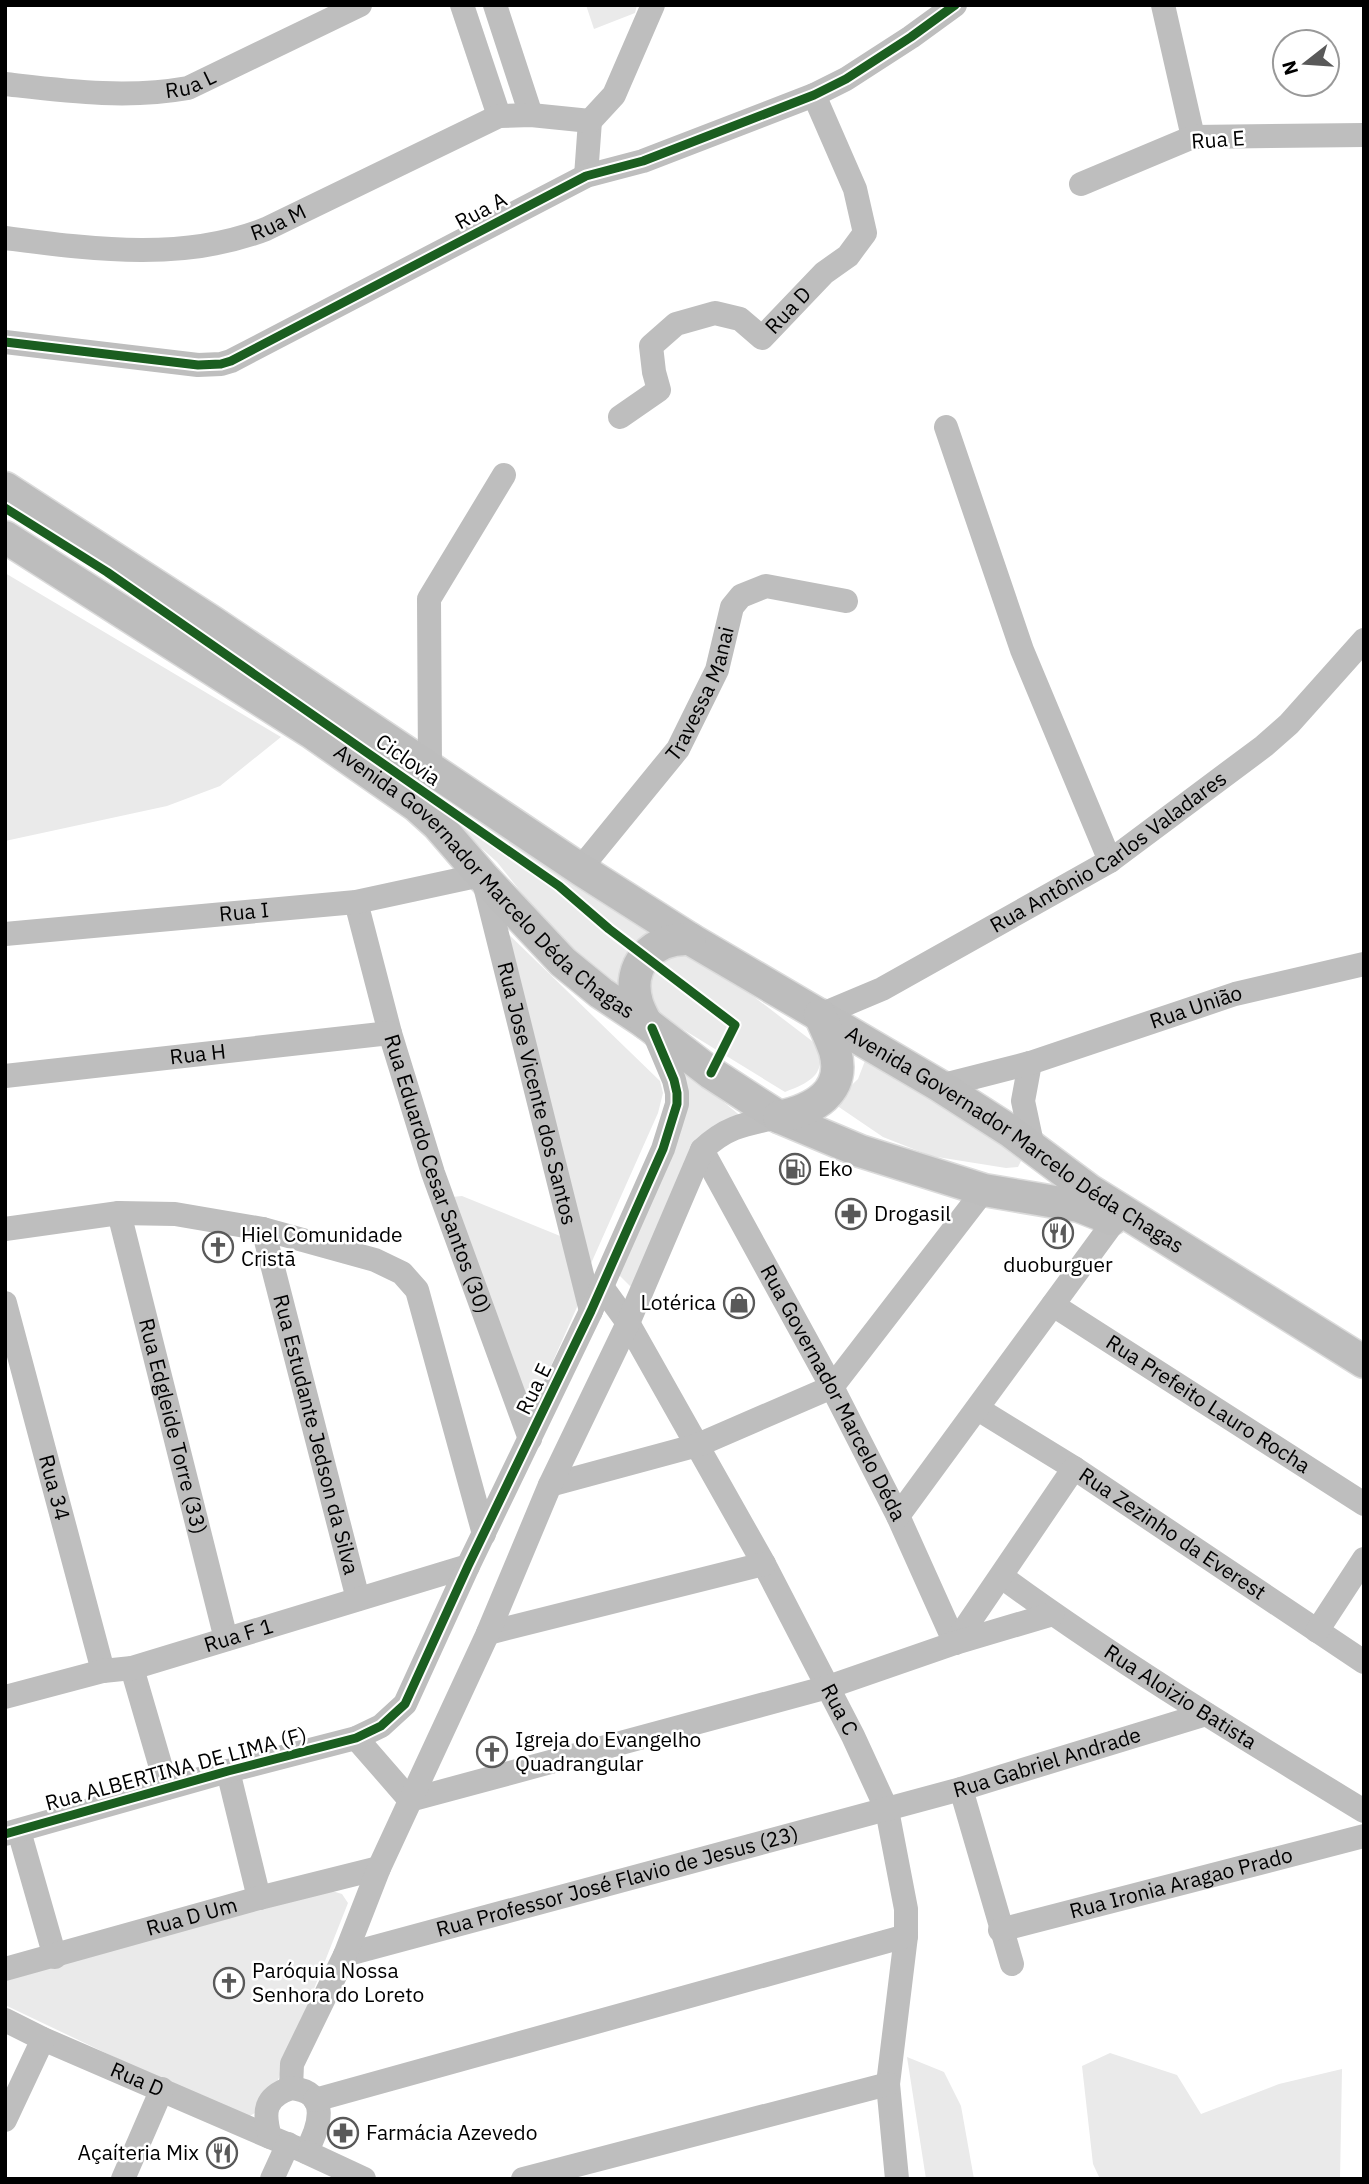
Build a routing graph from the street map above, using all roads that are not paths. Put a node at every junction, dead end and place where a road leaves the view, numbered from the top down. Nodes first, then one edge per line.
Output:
1 (360, 5) edge
2 (462, 5) edge
3 (495, 5) edge
4 (653, 5) edge
5 (955, 5) edge
6 (1163, 5) edge
7 (318, 14) edge
8 (5, 84) edge
9 (814, 95) junction
10 (531, 115) junction
11 (499, 116) junction
12 (590, 121) junction
13 (1364, 135) edge
14 (1193, 137) junction
15 (586, 176) junction
16 (1082, 184) dead end
17 (5, 238) edge
18 (5, 342) edge
19 (620, 417) dead end
20 (946, 427) dead end
21 (504, 475) dead end
22 (5, 488) edge
23 (5, 537) edge
24 (846, 601) dead end
25 (1364, 640) edge
26 (430, 768) junction
27 (1110, 861) junction
28 (580, 869) junction
29 (482, 876) junction
30 (356, 902) junction
31 (5, 934) edge
32 (690, 939) junction
33 (1364, 964) edge
34 (820, 1015) junction
35 (649, 1026) junction
36 (390, 1034) junction
37 (1030, 1063) junction
38 (5, 1076) edge
39 (940, 1086) junction
40 (779, 1117) junction
41 (1033, 1148) junction
42 (702, 1150) junction
43 (922, 1168) junction
44 (984, 1190) junction
45 (119, 1213) junction
46 (1115, 1220) junction
47 (5, 1229) edge
48 (263, 1229) junction
49 (1174, 1244) junction
50 (602, 1287) junction
51 (5, 1303) edge
52 (1053, 1305) junction
53 (591, 1311) junction
54 (628, 1323) junction
55 (1364, 1362) edge
56 (832, 1387) junction
57 (978, 1409) junction
58 (530, 1439) junction
59 (698, 1446) junction
60 (1074, 1468) junction
61 (550, 1485) junction
62 (1364, 1504) edge
63 (898, 1516) junction
64 (484, 1534) junction
65 (1364, 1559) edge
66 (764, 1564) junction
67 (468, 1566) junction
68 (1002, 1577) junction
69 (358, 1599) junction
70 (1053, 1614) junction
71 (1317, 1631) junction
72 (488, 1633) junction
73 (226, 1639) junction
74 (955, 1643) junction
75 (1364, 1662) edge
76 (132, 1668) junction
77 (103, 1671) junction
78 (828, 1686) junction
79 (5, 1697) edge
80 (1206, 1714) junction
81 (356, 1738) junction
82 (228, 1771) junction
83 (167, 1788) junction
84 (961, 1789) junction
85 (410, 1800) junction
86 (887, 1810) junction
87 (1364, 1811) edge
88 (12, 1833) edge
89 (1364, 1836) edge
90 (379, 1868) junction
91 (258, 1898) junction
92 (1000, 1930) junction
93 (906, 1936) junction
94 (345, 1955) junction
95 (54, 1956) junction
96 (1012, 1964) dead end
97 (5, 1969) edge
98 (5, 2020) edge
99 (43, 2039) junction
100 (888, 2084) junction
101 (291, 2088) junction
102 (162, 2089) junction
103 (315, 2100) junction
104 (5, 2120) edge
105 (288, 2144) junction
106 (123, 2179) edge
107 (272, 2179) edge
108 (364, 2179) edge
109 (523, 2179) edge
110 (897, 2179) edge

1 - 7 street, Rua L
2 - 11 street
3 - 10 street
4 - 12 street
5 - 9 street, Rua A
6 - 14 street
7 - 8 street, Rua L
9 - 15 street, Rua A
9 - 19 street, Rua D
10 - 11 street, Rua M
10 - 12 street, Rua M
11 - 17 street, Rua M
12 - 15 street
13 - 14 street, Rua E
14 - 16 street, Rua E
15 - 18 street, Rua A
20 - 27 street
21 - 26 street
22 - 26 main road, Avenida Governador Marcelo Déda Chagas
23 - 29 main road, Avenida Governador Marcelo Déda Chagas
24 - 28 street, Travessa Manai
25 - 27 street, Rua Antônio Carlos Valadares
26 - 28 main road, Avenida Governador Marcelo Déda Chagas
27 - 34 street, Rua Antônio Carlos Valadares
28 - 32 main road, Avenida Governador Marcelo Déda Chagas
29 - 30 street, Rua I
29 - 35 main road, Avenida Governador Marcelo Déda Chagas
29 - 53 street, Rua Jose Vicente dos Santos
30 - 31 street, Rua I
30 - 36 street, Rua Eduardo Cesar Santos (30)
32 - 34 main road, Avenida Governador Marcelo Déda Chagas
32 - 35 main road
33 - 37 street, Rua União
34 - 39 main road, Avenida Governador Marcelo Déda Chagas
34 - 40 main road
35 - 40 main road, Avenida Governador Marcelo Déda Chagas
35 - 50 street, Rua E
36 - 38 street, Rua H
36 - 58 street, Rua Eduardo Cesar Santos (30)
37 - 39 street, Rua União
37 - 41 street
39 - 41 main road, Avenida Governador Marcelo Déda Chagas
40 - 42 street
40 - 43 main road, Avenida Governador Marcelo Déda Chagas
41 - 43 main road
41 - 49 main road, Avenida Governador Marcelo Déda Chagas
42 - 54 street
42 - 56 street, Rua Governador Marcelo Déda
43 - 44 main road, Avenida Governador Marcelo Déda Chagas
44 - 46 main road, Avenida Governador Marcelo Déda Chagas
44 - 56 street
45 - 47 street
45 - 48 street
45 - 73 street, Rua Edgleide Torre (33)
46 - 49 main road, Avenida Governador Marcelo Déda Chagas
46 - 52 street
48 - 64 street
48 - 69 street, Rua Estudante Jedson da Silva
49 - 55 main road
50 - 53 street, Rua E
50 - 54 street, Rua C
51 - 77 street, Rua 34
52 - 57 street
52 - 62 street, Rua Prefeito Lauro Rocha
53 - 58 street, Rua E
54 - 59 street, Rua C
54 - 61 street
56 - 59 street
56 - 63 street, Rua Governador Marcelo Déda
57 - 60 street, Rua Zezinho da Everest
57 - 63 street
58 - 64 street, Rua E
59 - 61 street
59 - 66 street, Rua C
60 - 68 street
60 - 71 street, Rua Zezinho da Everest
61 - 72 street
63 - 74 street, Rua Governador Marcelo Déda
64 - 67 street, Rua E
65 - 71 street
66 - 72 street
66 - 78 street, Rua C
67 - 69 street, Rua F 1
67 - 81 street, Rua E
68 - 70 street, Rua Aloizio Batista
68 - 74 street
69 - 73 street, Rua F 1
70 - 74 street
70 - 80 street, Rua Aloizio Batista
71 - 75 street, Rua Zezinho da Everest
72 - 85 street
73 - 76 street, Rua F 1
74 - 78 street
76 - 77 street, Rua F 1
76 - 83 street
77 - 79 street, Rua F 1
78 - 85 street
78 - 86 street, Rua C
80 - 84 street, Rua Gabriel Andrade
80 - 87 street, Rua Aloizio Batista
81 - 82 street, Rua ALBERTINA DE LIMA (F)
81 - 85 street
82 - 83 street, Rua ALBERTINA DE LIMA (F)
82 - 91 street
83 - 88 street, Rua ALBERTINA DE LIMA (F)
84 - 86 street, Rua Gabriel Andrade
84 - 92 street
85 - 90 street
86 - 93 street, Rua C
86 - 94 street, Rua Professor José Flavio de Jesus (23)
88 - 95 street
89 - 92 street, Rua Ironia Aragao Prado
90 - 91 street, Rua D Um
90 - 94 street
91 - 95 street, Rua D Um
92 - 96 street
93 - 100 street, Rua C
93 - 103 street
94 - 101 street
95 - 97 street, Rua D Um
98 - 99 street, Rua D
99 - 102 street, Rua D
99 - 104 street
100 - 109 street
100 - 110 street, Rua C
101 - 103 street
101 - 105 street
102 - 105 street, Rua D
102 - 106 street
103 - 105 street
105 - 107 street
105 - 108 street, Rua D

